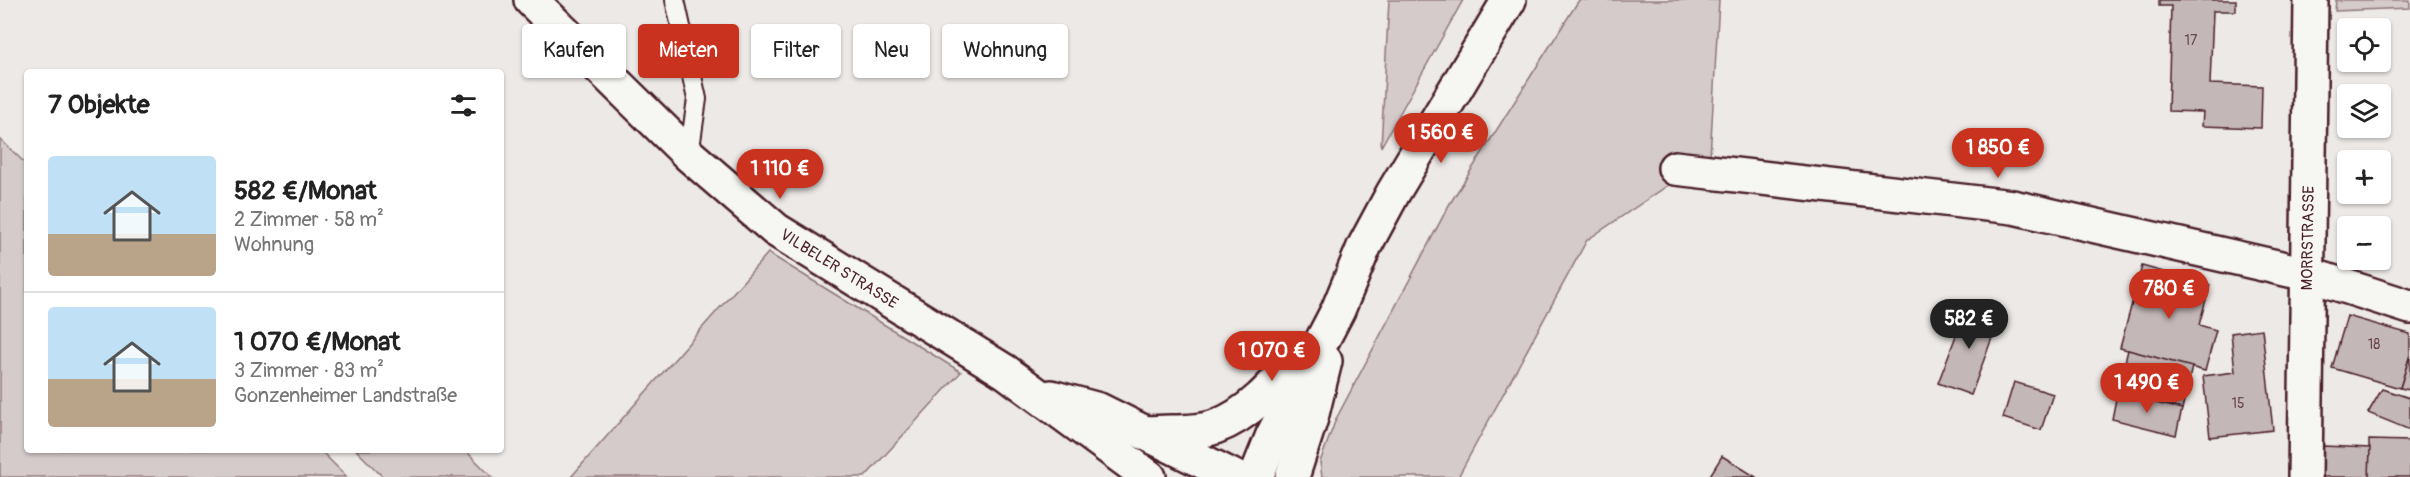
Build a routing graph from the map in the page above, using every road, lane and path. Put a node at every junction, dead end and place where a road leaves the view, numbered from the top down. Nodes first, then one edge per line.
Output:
1 (531, 0) edge
2 (675, 0) edge
3 (1509, 0) edge
4 (2311, 0) edge
5 (689, 155) junction
6 (1675, 168) dead end
7 (2307, 274) junction
8 (2410, 307) edge
9 (1338, 310) junction
10 (1032, 392) junction
11 (1149, 433) junction
12 (1149, 477) edge
13 (1234, 477) edge
14 (1256, 477) edge
15 (1292, 477) edge
16 (2305, 477) edge

1 - 5 street, VILBELER STRASSE
2 - 5 lane
3 - 9 street
4 - 7 street, MORRSTRASSE
5 - 10 street, VILBELER STRASSE
6 - 7 street
7 - 8 street
7 - 16 street, MORRSTRASSE
9 - 11 street
9 - 14 street
9 - 15 street
10 - 11 street, VILBELER STRASSE
10 - 12 street, VILBELER STRASSE
11 - 13 street, VILBELER STRASSE

